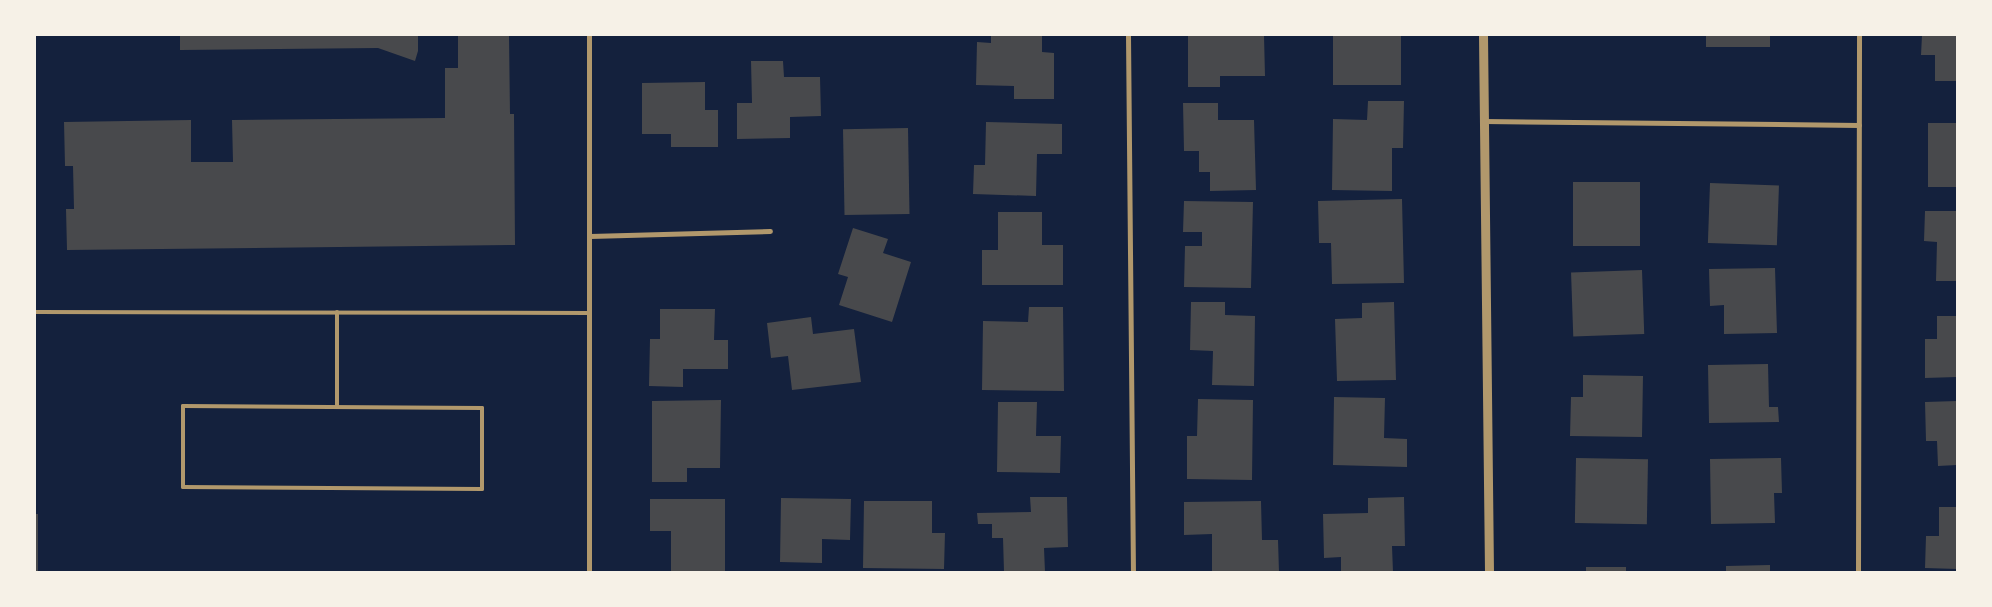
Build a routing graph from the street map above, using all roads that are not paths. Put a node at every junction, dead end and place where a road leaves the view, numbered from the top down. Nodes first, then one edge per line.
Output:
1 (589, 35) edge
2 (1128, 35) edge
3 (1483, 35) edge
4 (1859, 35) edge
5 (1484, 121) junction
6 (1859, 125) junction
7 (770, 231) dead end
8 (590, 236) junction
9 (35, 312) edge
10 (337, 312) junction
11 (589, 313) junction
12 (337, 407) junction
13 (589, 572) edge
14 (1133, 572) edge
15 (1489, 572) edge
16 (1858, 572) edge

1 - 8 street
2 - 14 street
3 - 5 street
4 - 6 street
5 - 6 street
5 - 15 street
6 - 16 street
7 - 8 street
8 - 11 street
9 - 10 lane
10 - 11 lane
10 - 12 lane
11 - 13 street
12 - 12 lane

